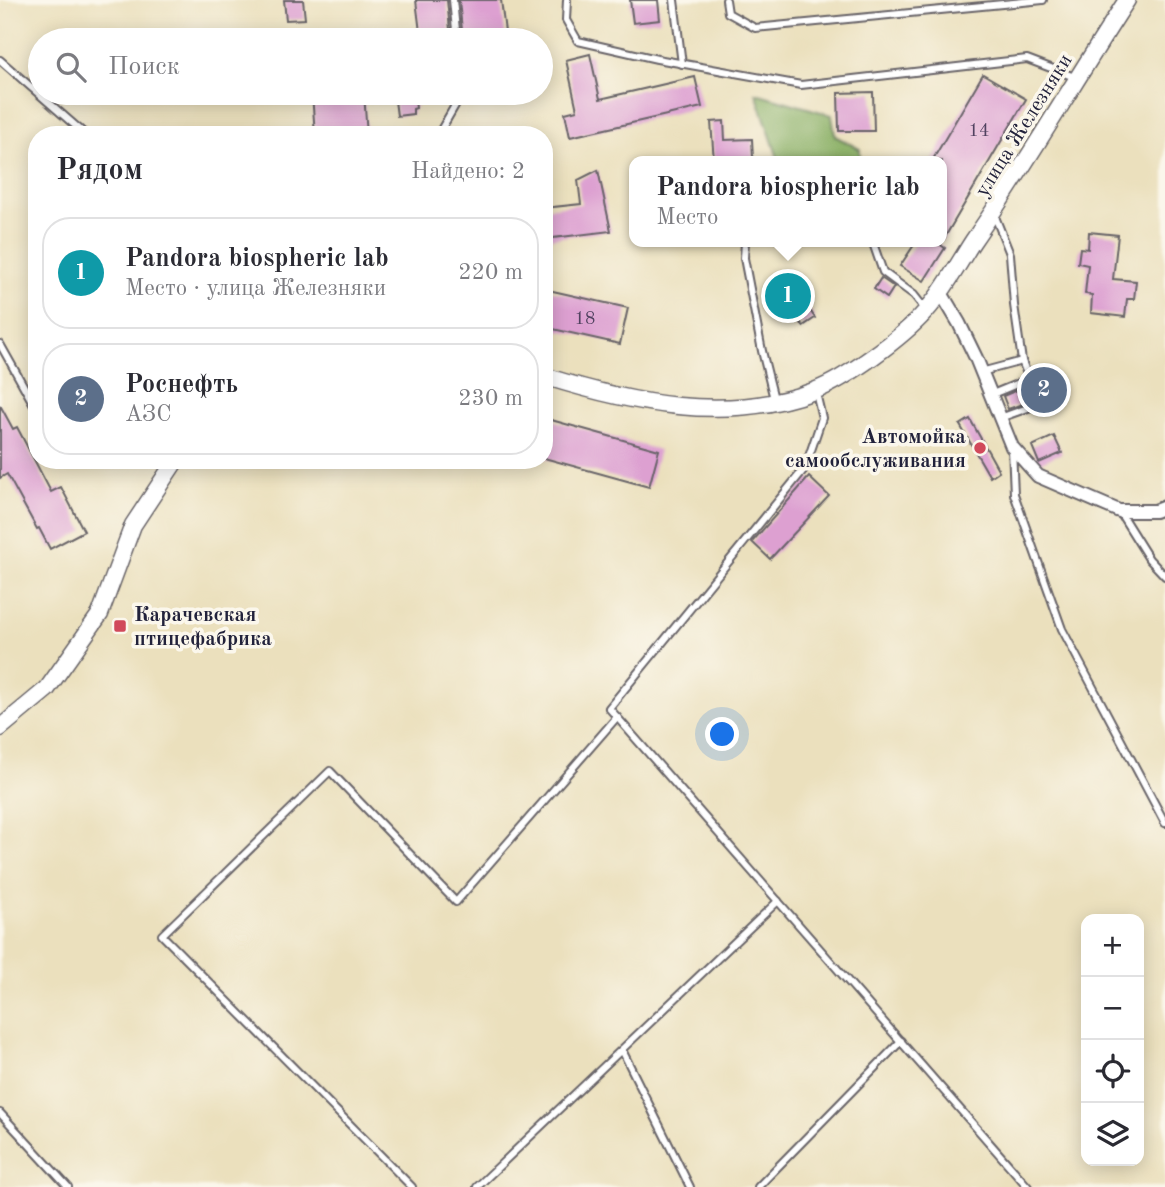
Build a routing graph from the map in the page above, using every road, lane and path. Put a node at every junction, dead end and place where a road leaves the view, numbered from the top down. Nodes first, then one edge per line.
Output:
1 (453, 0) edge
2 (567, 0) edge
3 (674, 0) edge
4 (726, 0) edge
5 (1043, 0) edge
6 (1127, 0) edge
7 (456, 28) edge
8 (0, 60) edge
9 (682, 64) junction
10 (1077, 78) junction
11 (28, 84) edge
12 (52, 105) edge
13 (455, 105) edge
14 (76, 126) edge
15 (443, 126) edge
16 (993, 213) junction
17 (745, 247) edge
18 (874, 247) edge
19 (940, 291) junction
20 (926, 311) junction
21 (0, 344) edge
22 (1022, 361) junction
23 (981, 372) junction
24 (553, 379) edge
25 (1029, 379) junction
26 (815, 391) junction
27 (28, 394) edge
28 (990, 396) junction
29 (775, 401) junction
30 (998, 419) junction
31 (1012, 447) junction
32 (170, 469) edge
33 (1165, 507) edge
34 (1119, 511) junction
35 (1165, 576) edge
36 (617, 717) junction
37 (0, 728) edge
38 (1165, 823) edge
39 (779, 901) junction
40 (901, 1041) junction
41 (622, 1050) junction
42 (0, 1113) edge
43 (68, 1187) edge
44 (412, 1187) edge
45 (477, 1187) edge
46 (690, 1187) edge
47 (758, 1187) edge
48 (1028, 1187) edge

1 - 7 lane
2 - 9 lane
3 - 9 lane
4 - 5 lane
6 - 10 street, улица Железняки
8 - 11 lane
9 - 10 lane
10 - 16 street, улица Железняки
12 - 14 lane
13 - 15 lane
16 - 19 street, улица Железняки
16 - 22 lane
17 - 29 lane
18 - 20 lane
19 - 20 street, улица Железняки
19 - 23 street
20 - 26 street, улица Железняки
21 - 27 lane
22 - 23 lane
22 - 25 lane
23 - 28 street
24 - 29 street, улица Железняки
25 - 28 lane
25 - 30 lane
26 - 29 street, улица Железняки
26 - 36 lane
28 - 30 street
30 - 31 street
31 - 34 street
31 - 38 lane
32 - 37 street
33 - 34 street
34 - 35 lane
36 - 39 lane
36 - 44 lane
39 - 40 lane
39 - 41 lane
40 - 47 lane
40 - 48 lane
41 - 45 lane
41 - 46 lane
42 - 43 lane

